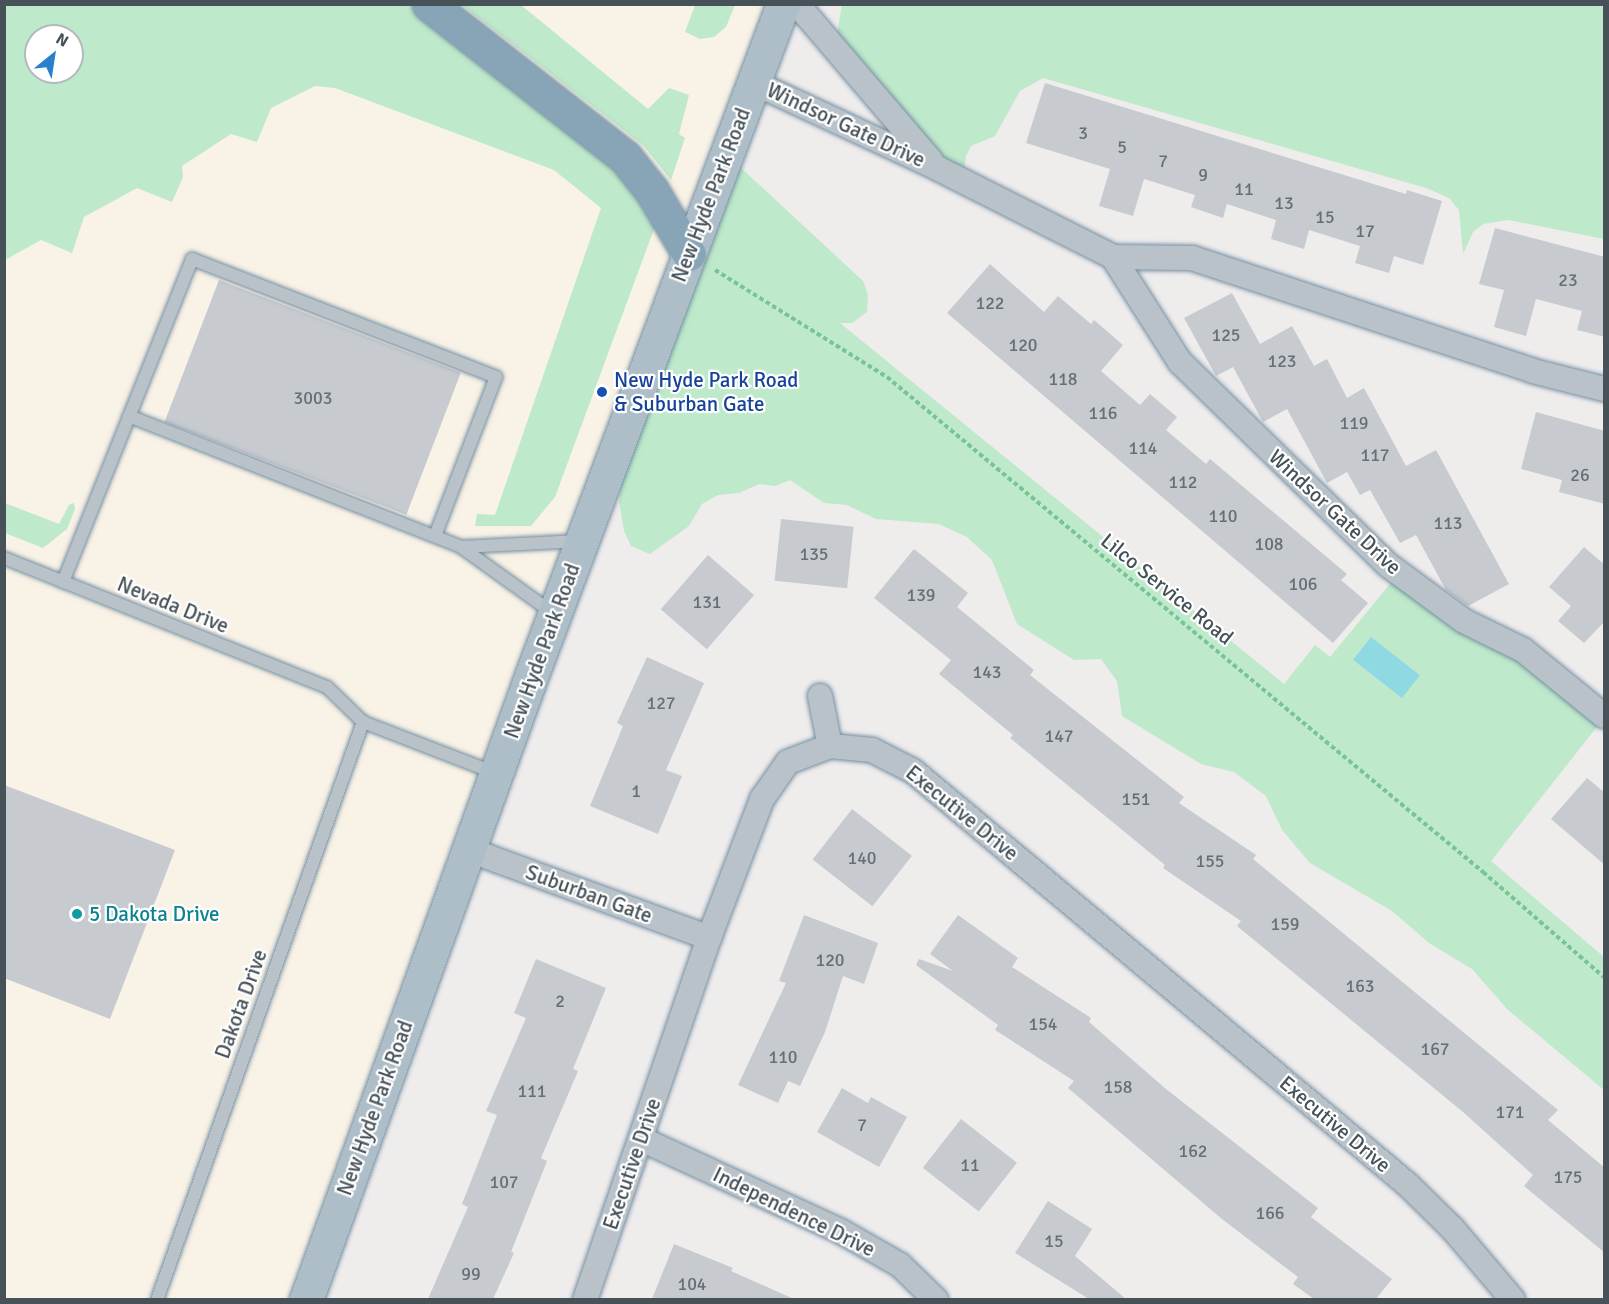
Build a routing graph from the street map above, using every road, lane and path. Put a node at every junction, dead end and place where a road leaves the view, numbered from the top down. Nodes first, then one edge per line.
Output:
1 (429, 4) edge
2 (783, 4) edge
3 (796, 4) edge
4 (755, 83) junction
5 (937, 168) junction
6 (689, 254) junction
7 (1113, 257) junction
8 (1605, 388) edge
9 (129, 416) junction
10 (435, 536) junction
11 (582, 541) junction
12 (461, 547) junction
13 (4, 558) edge
14 (63, 582) junction
15 (554, 615) junction
16 (820, 696) dead end
17 (1605, 716) edge
18 (363, 722) junction
19 (830, 746) junction
20 (496, 774) junction
21 (469, 850) junction
22 (709, 938) junction
23 (1605, 977) edge
24 (641, 1139) junction
25 (157, 1299) edge
26 (306, 1299) edge
27 (585, 1299) edge
28 (936, 1299) edge
29 (1514, 1299) edge

1 - 6 highway
2 - 4 main road, New Hyde Park Road
3 - 5 street, Windsor Gate Drive
4 - 5 street, Windsor Gate Drive
4 - 6 main road, New Hyde Park Road
5 - 7 street, Windsor Gate Drive
6 - 11 main road, New Hyde Park Road
6 - 23 path, Lilco Service Road
7 - 8 street, Windsor Gate Drive
7 - 17 street, Windsor Gate Drive
9 - 10 lane
9 - 10 lane
9 - 14 lane
10 - 12 lane
11 - 12 lane
11 - 15 main road, New Hyde Park Road
12 - 15 lane
13 - 14 lane, Nevada Drive
14 - 18 lane, Nevada Drive
15 - 20 main road, New Hyde Park Road
16 - 19 street
18 - 20 lane
18 - 25 lane, Dakota Drive
19 - 22 street, Executive Drive
19 - 29 street, Executive Drive
20 - 21 main road, New Hyde Park Road
21 - 22 street, Suburban Gate
21 - 26 main road, New Hyde Park Road
22 - 24 street, Executive Drive
24 - 27 street, Executive Drive
24 - 28 street, Independence Drive

